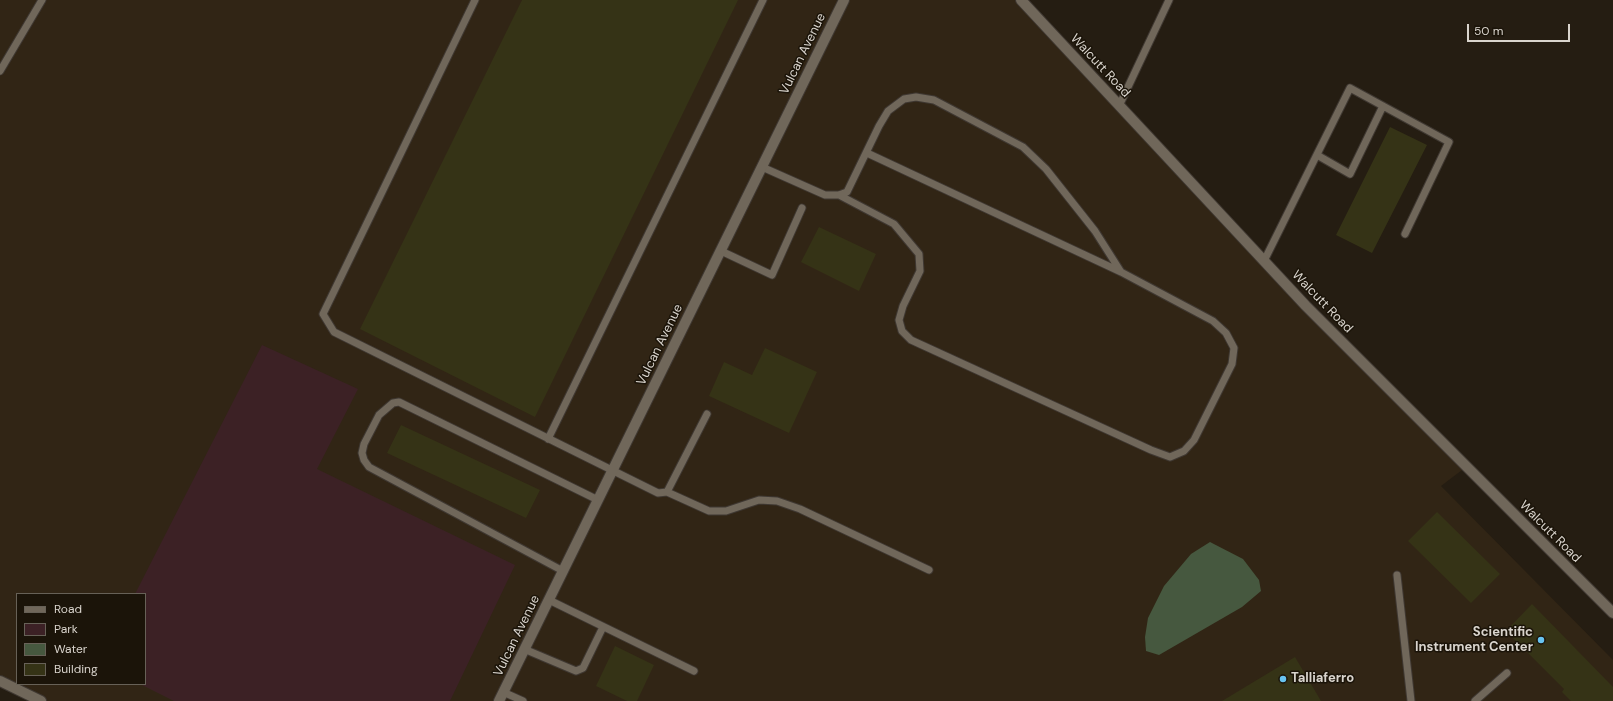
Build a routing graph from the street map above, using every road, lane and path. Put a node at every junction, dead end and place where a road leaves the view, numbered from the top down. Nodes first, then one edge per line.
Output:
1 (42, 0) edge
2 (475, 0) edge
3 (763, 0) edge
4 (844, 0) edge
5 (1021, 0) edge
6 (1169, 0) edge
7 (0, 72) edge
8 (1119, 106) junction
9 (1383, 106) junction
10 (867, 153) junction
11 (1317, 155) junction
12 (762, 167) junction
13 (839, 195) junction
14 (802, 208) dead end
15 (1405, 234) dead end
16 (720, 251) junction
17 (1264, 261) junction
18 (1121, 272) junction
19 (707, 414) dead end
20 (548, 439) junction
21 (612, 471) junction
22 (667, 492) junction
23 (598, 500) junction
24 (929, 570) dead end
25 (563, 572) junction
26 (1397, 575) dead end
27 (549, 600) junction
28 (1613, 613) edge
29 (603, 626) junction
30 (524, 649) junction
31 (694, 671) dead end
32 (1507, 673) dead end
33 (0, 681) edge
34 (501, 696) edge
35 (41, 701) edge
36 (523, 701) edge
37 (1411, 701) edge
38 (1475, 701) edge

1 - 7 lane
2 - 20 lane
3 - 20 lane
4 - 12 street, Vulcan Avenue
5 - 8 street, Walcutt Road
6 - 8 lane
8 - 17 street, Walcutt Road
9 - 11 lane
9 - 11 lane
9 - 15 lane
10 - 13 lane
10 - 18 lane
10 - 18 lane
11 - 17 lane
12 - 13 lane
12 - 16 street, Vulcan Avenue
13 - 18 lane
14 - 16 lane
16 - 21 street, Vulcan Avenue
17 - 28 street, Walcutt Road
19 - 22 lane
20 - 21 lane
21 - 22 lane
21 - 23 street, Vulcan Avenue
22 - 24 lane
23 - 25 street, Vulcan Avenue
23 - 25 lane
25 - 27 street, Vulcan Avenue
26 - 37 lane
27 - 29 lane
27 - 30 street, Vulcan Avenue
29 - 30 lane
29 - 31 lane
30 - 34 street, Vulcan Avenue
32 - 38 lane
33 - 35 street
34 - 36 lane

